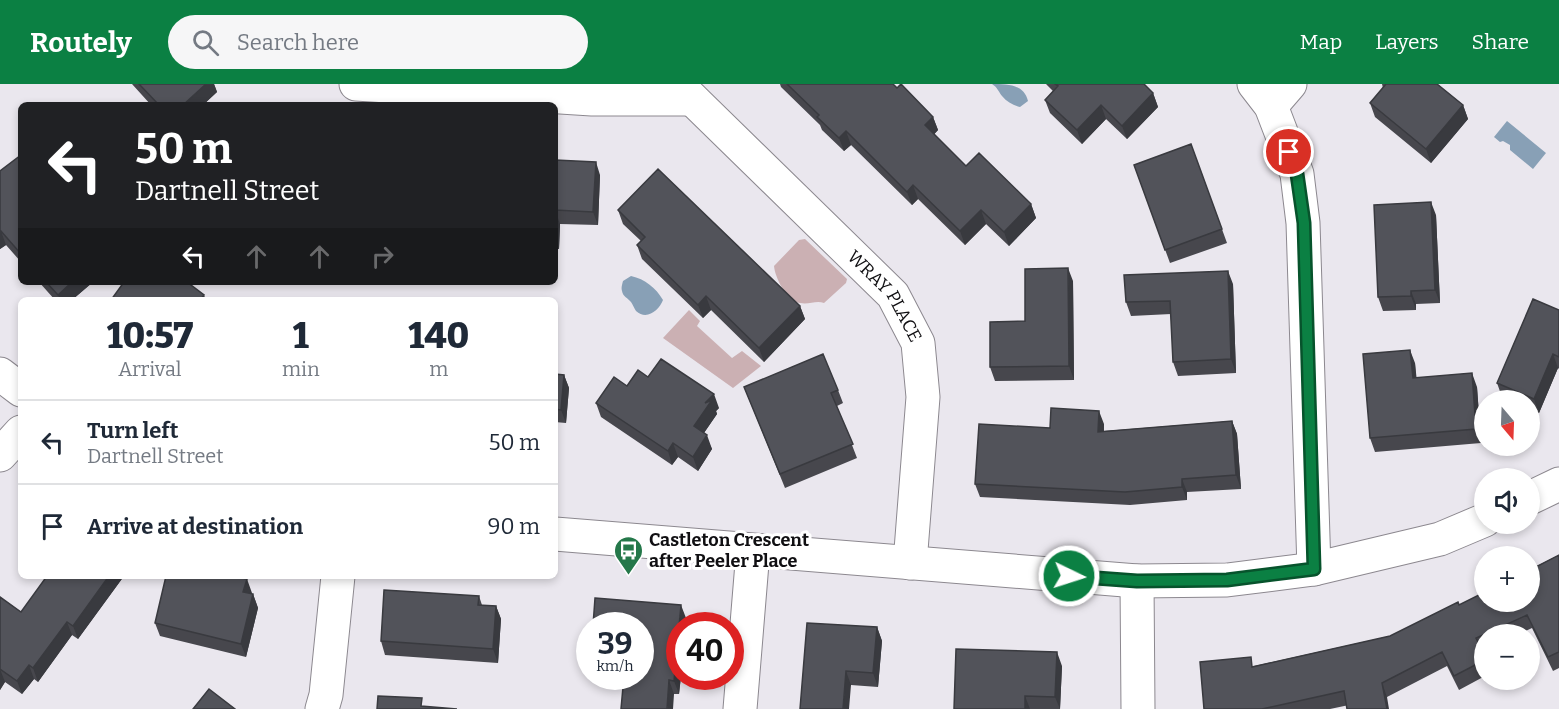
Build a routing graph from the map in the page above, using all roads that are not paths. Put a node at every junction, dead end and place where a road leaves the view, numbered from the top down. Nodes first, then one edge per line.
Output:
1 (356, 84) edge
2 (1272, 91) edge
3 (685, 92) edge
4 (0, 374) edge
5 (18, 388) edge
6 (18, 435) edge
7 (0, 455) edge
8 (1559, 484) edge
9 (1540, 493) edge
10 (1474, 525) edge
11 (558, 534) edge
12 (753, 550) junction
13 (910, 563) junction
14 (1314, 569) junction
15 (338, 579) edge
16 (1137, 581) junction
17 (322, 709) edge
18 (740, 709) edge
19 (1138, 709) edge

1 - 3 street, WRAY PLACE
2 - 14 street
3 - 13 street, WRAY PLACE
4 - 5 street
6 - 7 street
8 - 9 street
10 - 14 street
11 - 12 street
12 - 13 street
12 - 18 street
13 - 16 street
14 - 16 street
15 - 17 street
16 - 19 street

